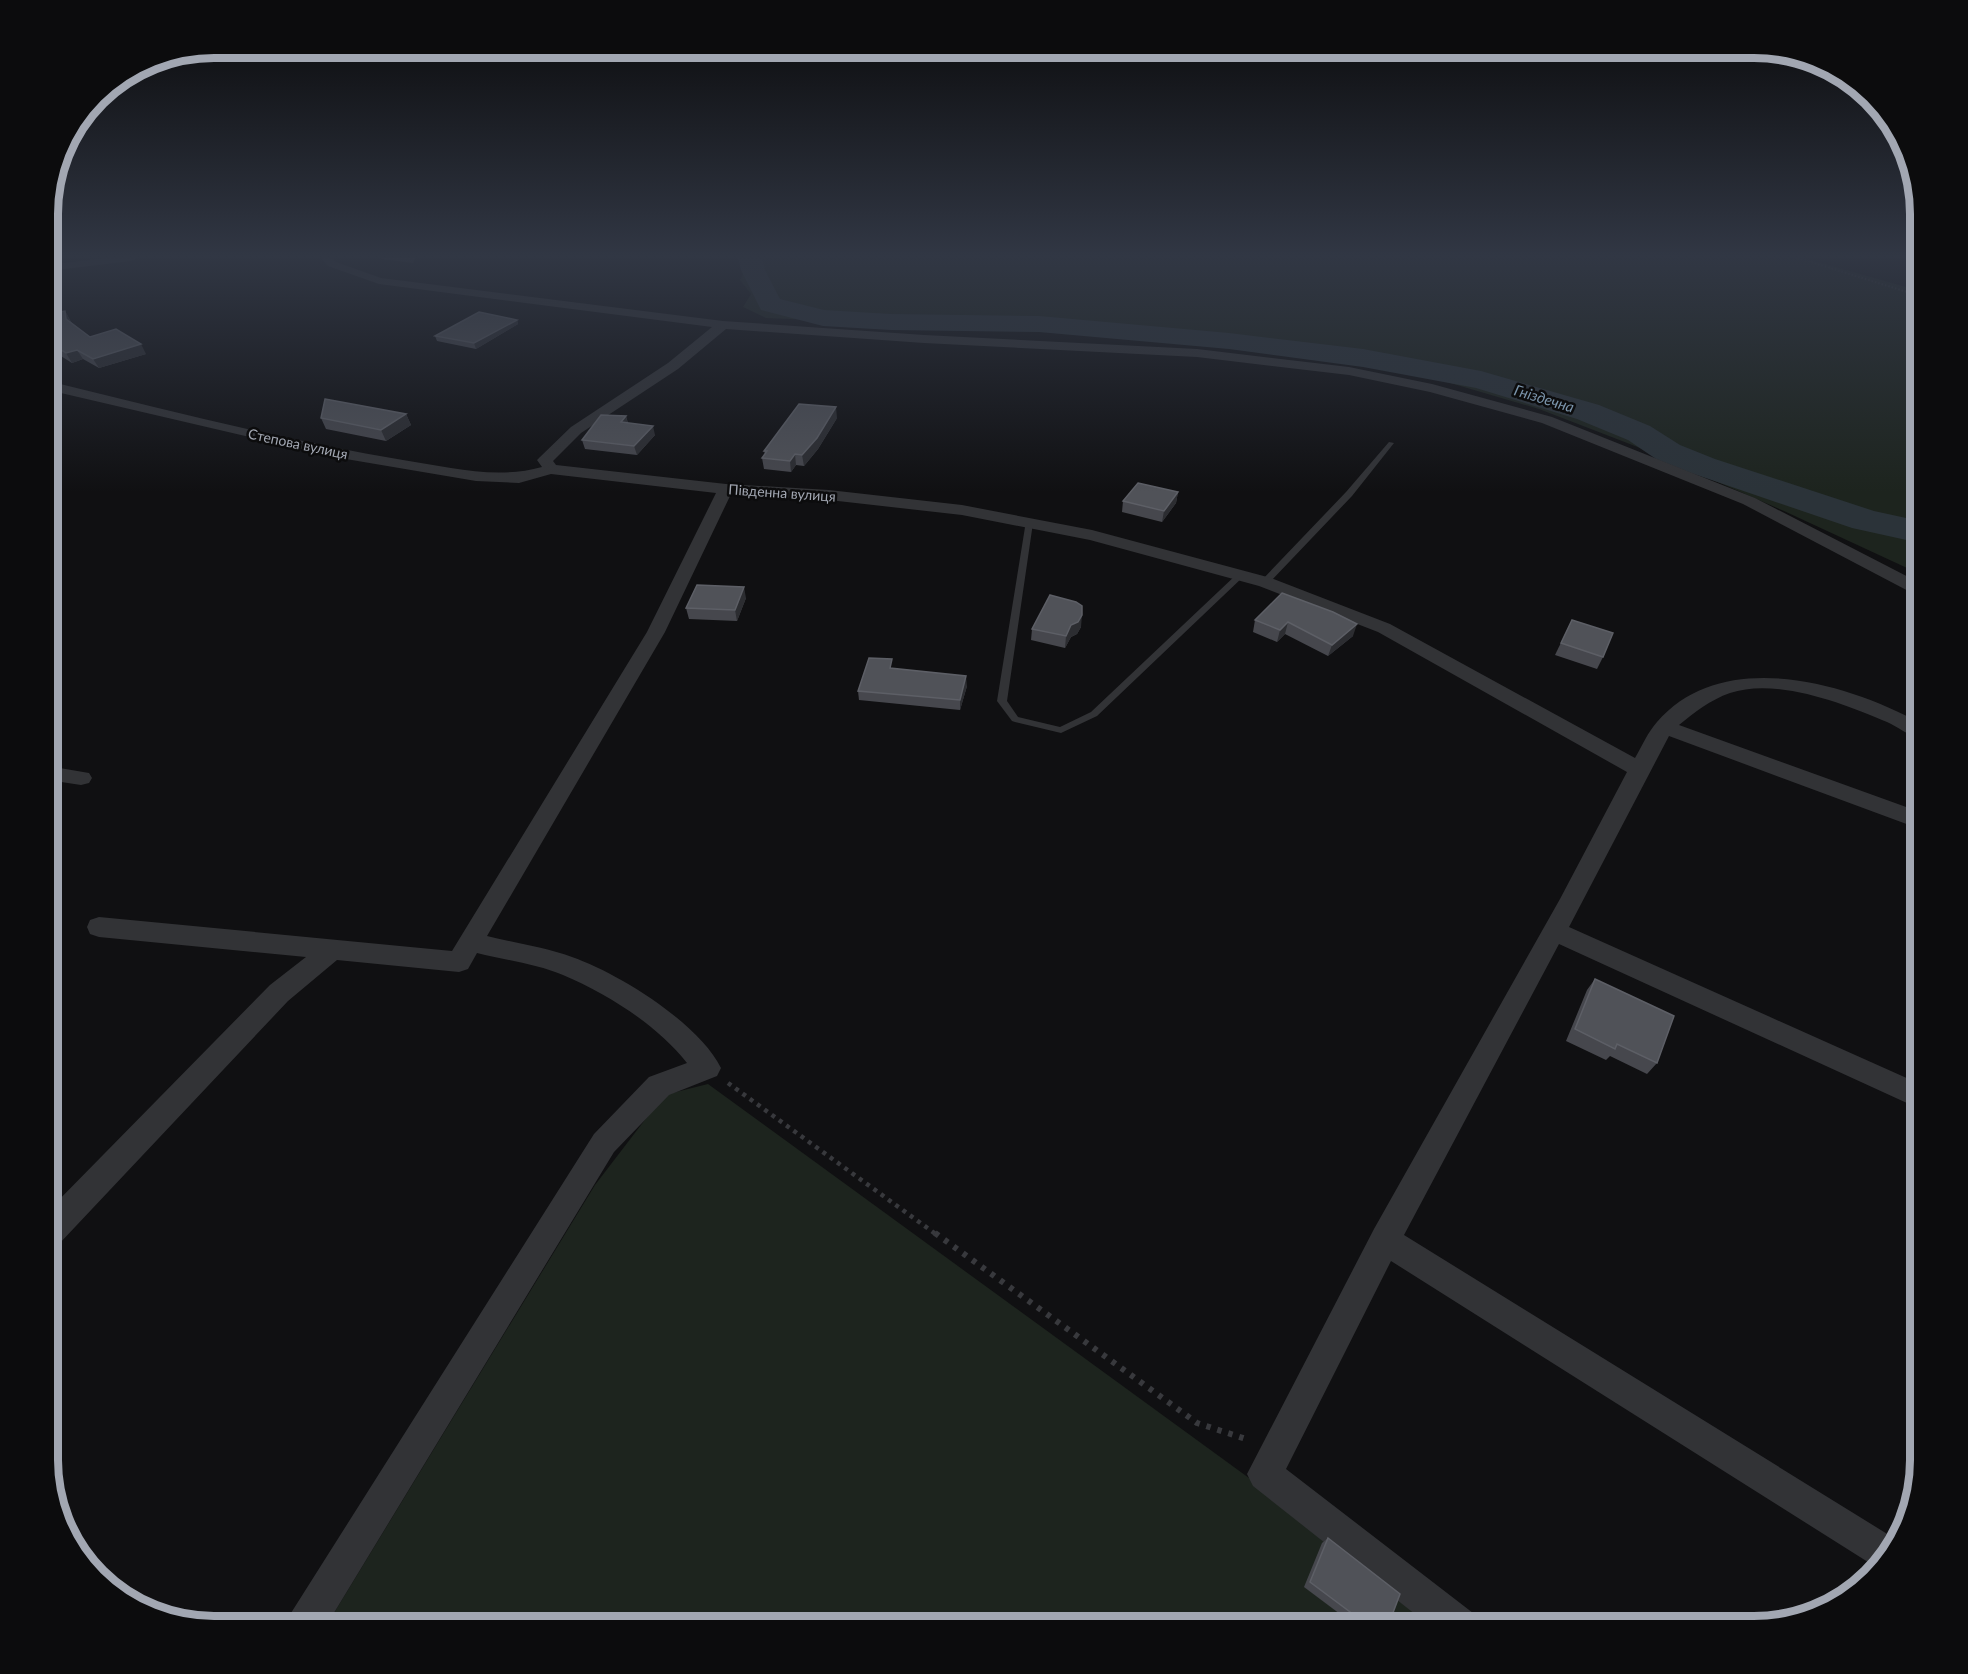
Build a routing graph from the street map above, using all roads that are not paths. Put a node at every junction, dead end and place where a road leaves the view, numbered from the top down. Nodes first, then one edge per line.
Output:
1 (709, 336) edge
2 (883, 336) edge
3 (59, 388) edge
4 (1391, 443) dead end
5 (551, 469) junction
6 (726, 489) junction
7 (1029, 523) junction
8 (1240, 576) junction
9 (1265, 582) junction
10 (1910, 585) edge
11 (1910, 726) edge
12 (1664, 727) junction
13 (1639, 769) junction
14 (59, 775) edge
15 (81, 778) dead end
16 (1910, 817) edge
17 (99, 927) dead end
18 (1554, 931) junction
19 (471, 942) junction
20 (332, 950) junction
21 (1910, 1092) edge
22 (59, 1222) edge
23 (1385, 1240) junction
24 (1880, 1550) edge
25 (310, 1616) edge
26 (1447, 1616) edge

1 - 5 street
2 - 10 street
3 - 5 street, Степова вулиця
4 - 9 lane
5 - 6 street, Південна вулиця
6 - 7 street, Південна вулиця
6 - 19 street
7 - 8 street, Південна вулиця
7 - 8 lane
8 - 9 street, Південна вулиця
9 - 13 street, Південна вулиця
11 - 12 street
12 - 13 street
12 - 16 street
13 - 18 street
14 - 15 street
17 - 20 street
18 - 21 street
18 - 23 street
19 - 20 street
19 - 25 street
20 - 22 street
23 - 24 street
23 - 26 street

